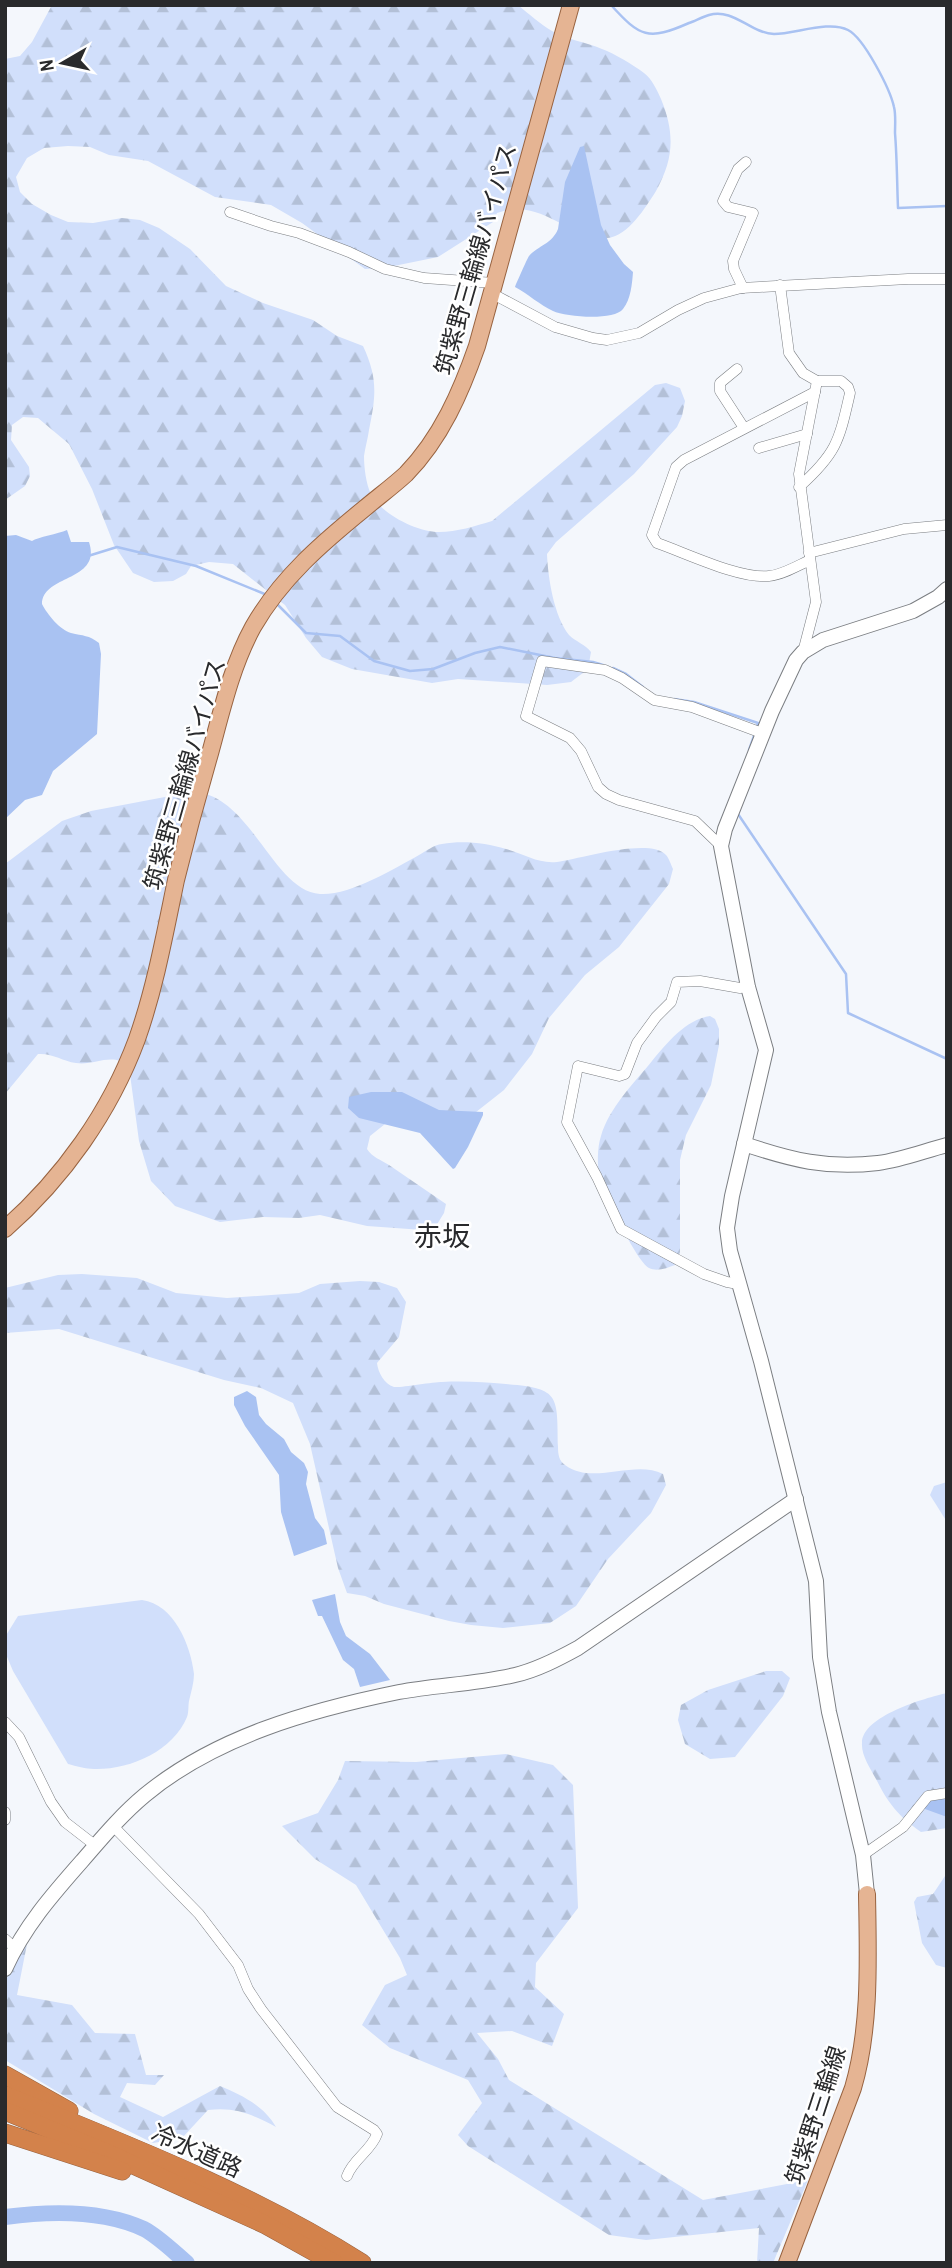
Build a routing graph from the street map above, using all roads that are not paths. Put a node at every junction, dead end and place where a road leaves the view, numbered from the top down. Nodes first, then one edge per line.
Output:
1 (571, 5) edge
2 (746, 162) dead end
3 (230, 212) dead end
4 (947, 279) edge
5 (780, 285) junction
6 (492, 288) junction
7 (743, 288) junction
8 (737, 369) dead end
9 (817, 381) junction
10 (815, 392) junction
11 (744, 428) junction
12 (807, 434) junction
13 (759, 448) dead end
14 (799, 488) junction
15 (947, 525) edge
16 (809, 557) junction
17 (947, 589) edge
18 (803, 652) junction
19 (762, 733) junction
20 (721, 846) junction
21 (748, 987) junction
22 (744, 1144) junction
23 (947, 1145) edge
24 (5, 1229) edge
25 (738, 1284) junction
26 (796, 1499) junction
27 (5, 1721) edge
28 (947, 1793) edge
29 (5, 1812) edge
30 (5, 1820) edge
31 (113, 1826) junction
32 (96, 1846) junction
33 (863, 1855) junction
34 (867, 1894) joint
35 (10, 1943) edge
36 (5, 1969) edge
37 (5, 2075) edge
38 (5, 2095) edge
39 (5, 2110) edge
40 (5, 2133) edge
41 (171, 2164) junction
42 (347, 2176) dead end
43 (202, 2196) junction
44 (334, 2263) edge
45 (362, 2263) edge
46 (787, 2263) edge

1 - 6 main road, 筑紫野三輪線バイパス
2 - 7 street
3 - 6 street
4 - 5 street
5 - 7 street
5 - 9 street
6 - 7 street
6 - 24 main road, 筑紫野三輪線バイパス
8 - 11 street
9 - 10 street
9 - 14 street
10 - 11 street
10 - 12 street
11 - 16 street
12 - 13 street
12 - 14 street
14 - 16 street
15 - 16 street
16 - 18 street
17 - 18 street
18 - 19 street
19 - 20 street
19 - 20 street
20 - 21 street
21 - 22 street
21 - 25 street
22 - 23 street
22 - 25 street
25 - 26 street
26 - 31 street
26 - 33 street
27 - 32 street
28 - 33 street
29 - 30 street
31 - 32 street
31 - 42 street
32 - 35 street
33 - 34 street
34 - 46 main road, 筑紫野三輪線
35 - 36 street
37 - 41 highway
38 - 41 highway, 冷水道路
39 - 43 highway, 冷水道路
40 - 43 highway
41 - 45 highway, 冷水道路
43 - 44 highway, 冷水道路

